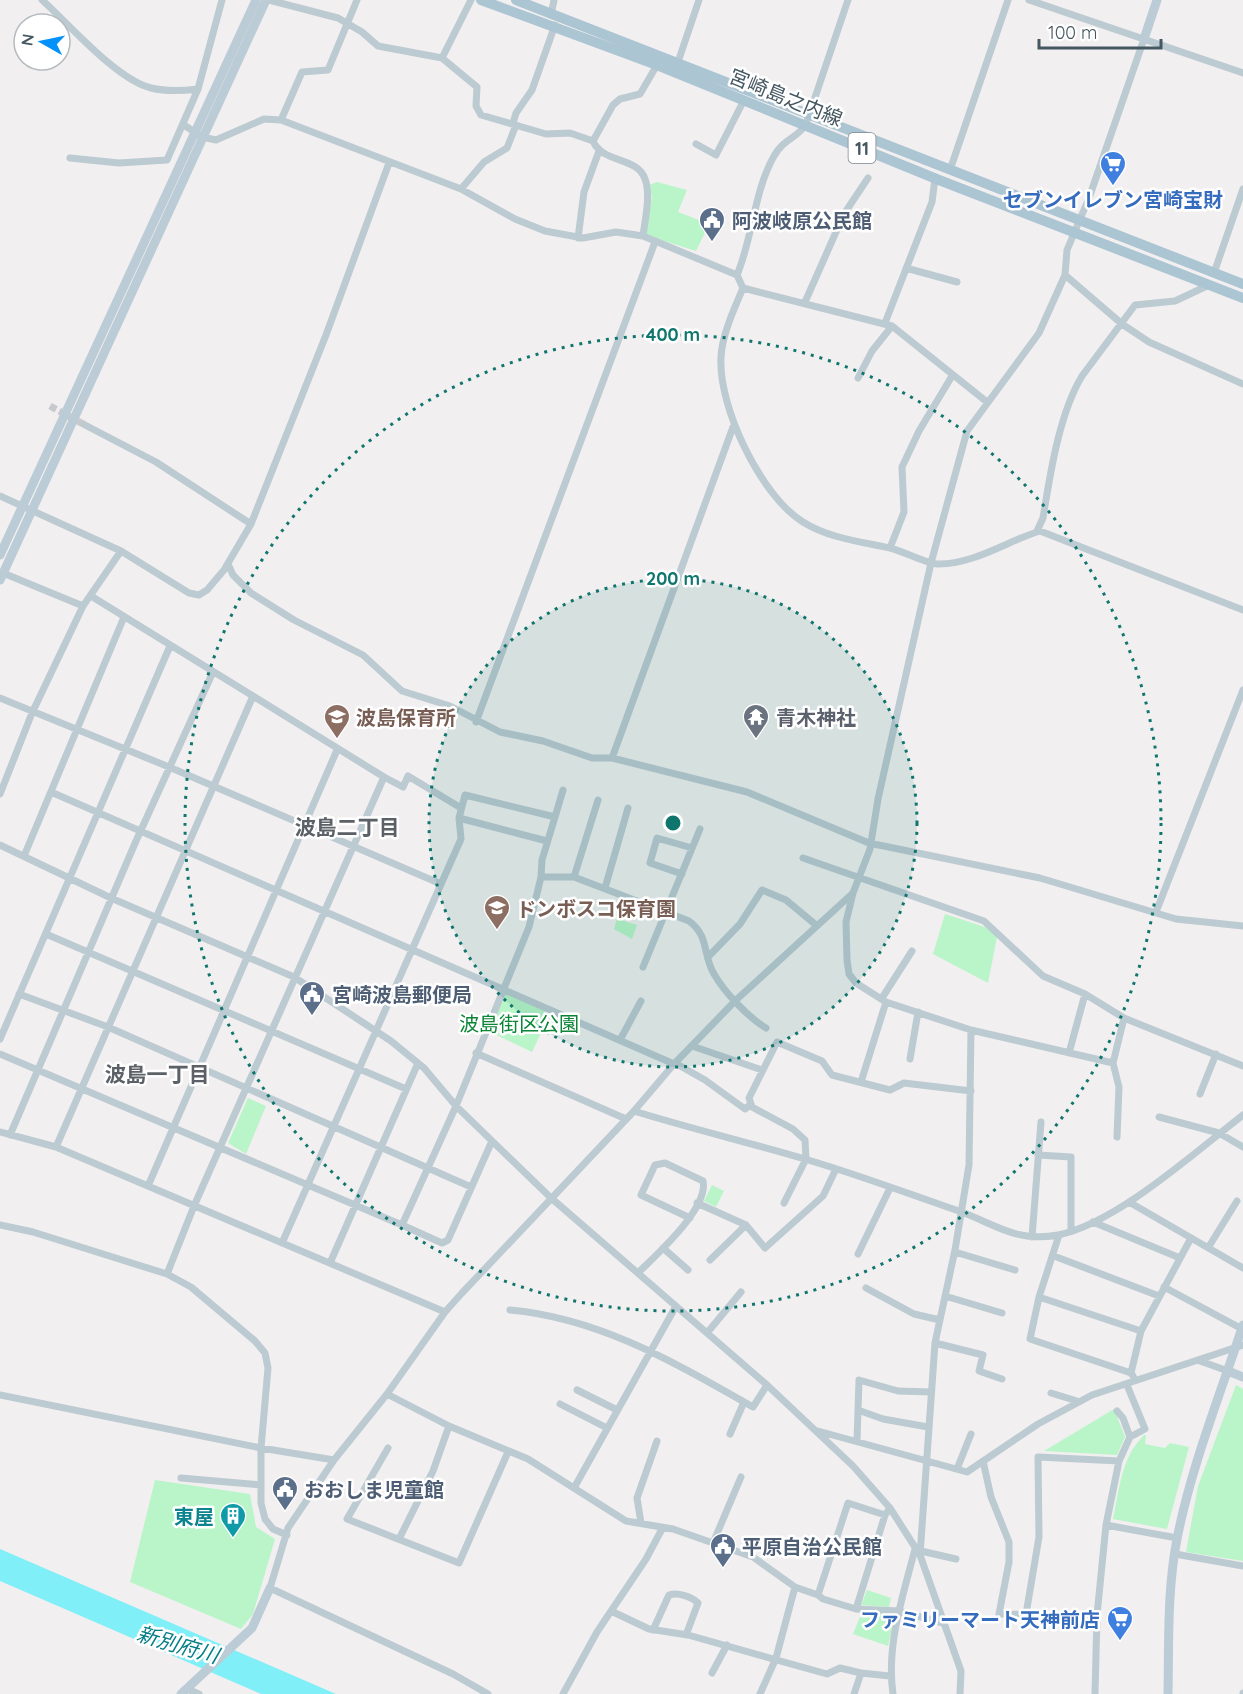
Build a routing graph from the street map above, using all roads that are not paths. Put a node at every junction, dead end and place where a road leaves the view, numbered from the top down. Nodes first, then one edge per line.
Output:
1 (42, 0) edge
2 (222, 0) edge
3 (256, 0) edge
4 (267, 0) edge
5 (357, 0) edge
6 (471, 0) edge
7 (481, 0) edge
8 (516, 0) edge
9 (554, 0) edge
10 (699, 0) edge
11 (848, 0) edge
12 (1008, 0) edge
13 (1029, 0) edge
14 (1157, 0) edge
15 (550, 12) junction
16 (347, 23) junction
17 (556, 28) junction
18 (1144, 39) junction
19 (441, 58) junction
20 (678, 62) junction
21 (657, 65) junction
22 (1243, 73) edge
23 (198, 89) junction
24 (744, 100) junction
25 (809, 112) junction
26 (281, 120) junction
27 (184, 124) junction
28 (514, 124) junction
29 (806, 124) junction
30 (198, 134) junction
31 (593, 141) junction
32 (696, 144) dead end
33 (599, 152) junction
34 (70, 158) dead end
35 (389, 163) junction
36 (950, 170) junction
37 (868, 178) dead end
38 (935, 178) junction
39 (461, 189) junction
40 (1243, 189) edge
41 (1080, 220) junction
42 (1075, 232) junction
43 (643, 236) junction
44 (578, 238) junction
45 (655, 242) junction
46 (906, 268) junction
47 (1214, 273) junction
48 (1065, 274) junction
49 (737, 275) junction
50 (957, 282) dead end
51 (1243, 284) edge
52 (1209, 285) junction
53 (743, 288) junction
54 (1243, 298) edge
55 (805, 302) junction
56 (888, 324) junction
57 (1122, 324) junction
58 (952, 376) junction
59 (858, 378) dead end
60 (1243, 384) edge
61 (987, 402) junction
62 (85, 425) tunnel mouth
63 (733, 427) junction
64 (0, 496) edge
65 (22, 506) junction
66 (32, 512) junction
67 (251, 524) junction
68 (1037, 531) junction
69 (890, 548) junction
70 (121, 551) junction
71 (0, 555) edge
72 (930, 563) junction
73 (228, 564) junction
74 (2, 576) edge
75 (91, 596) junction
76 (83, 606) junction
77 (1243, 610) edge
78 (124, 617) junction
79 (170, 646) junction
80 (213, 672) junction
81 (1243, 690) edge
82 (253, 696) junction
83 (0, 698) edge
84 (32, 713) junction
85 (476, 722) junction
86 (77, 730) junction
87 (125, 749) junction
88 (337, 750) junction
89 (612, 758) junction
90 (169, 767) junction
91 (384, 777) junction
92 (213, 787) junction
93 (563, 790) dead end
94 (51, 792) junction
95 (0, 794) edge
96 (598, 800) dead end
97 (461, 808) junction
98 (628, 808) dead end
99 (99, 813) junction
100 (555, 817) junction
101 (459, 818) junction
102 (304, 826) junction
103 (700, 829) dead end
104 (140, 831) junction
105 (547, 841) junction
106 (869, 843) junction
107 (0, 845) edge
108 (353, 846) junction
109 (692, 848) junction
110 (185, 850) junction
111 (24, 856) junction
112 (803, 858) dead end
113 (682, 874) junction
114 (541, 877) junction
115 (574, 877) junction
116 (70, 879) junction
117 (860, 879) junction
118 (441, 884) junction
119 (605, 888) junction
120 (277, 890) junction
121 (852, 893) junction
122 (111, 898) junction
123 (325, 910) junction
124 (666, 912) junction
125 (1156, 912) junction
126 (155, 916) junction
127 (816, 925) junction
128 (1243, 926) edge
129 (46, 934) junction
130 (412, 948) junction
131 (912, 951) dead end
132 (88, 952) junction
133 (248, 957) junction
134 (708, 957) junction
135 (643, 967) dead end
136 (132, 971) junction
137 (294, 977) junction
138 (504, 988) junction
139 (19, 994) junction
140 (1085, 994) junction
141 (736, 1000) junction
142 (884, 1000) junction
143 (641, 1001) dead end
144 (64, 1011) junction
145 (224, 1011) junction
146 (918, 1012) junction
147 (1124, 1018) junction
148 (108, 1027) junction
149 (375, 1029) junction
150 (766, 1029) dead end
151 (971, 1030) junction
152 (271, 1031) junction
153 (0, 1039) edge
154 (620, 1040) junction
155 (692, 1046) junction
156 (476, 1053) junction
157 (1069, 1053) junction
158 (0, 1054) edge
159 (1216, 1054) junction
160 (910, 1059) dead end
161 (418, 1063) junction
162 (1113, 1063) junction
163 (674, 1064) junction
164 (1243, 1066) edge
165 (199, 1068) junction
166 (357, 1068) junction
167 (38, 1070) junction
168 (762, 1070) junction
169 (861, 1082) junction
170 (81, 1089) junction
171 (246, 1089) junction
172 (406, 1089) junction
173 (971, 1091) junction
174 (1200, 1094) dead end
175 (751, 1104) junction
176 (456, 1106) junction
177 (634, 1112) junction
178 (1243, 1114) edge
179 (1158, 1117) dead end
180 (626, 1119) junction
181 (1041, 1122) dead end
182 (332, 1126) junction
183 (173, 1128) junction
184 (0, 1132) edge
185 (1219, 1134) junction
186 (10, 1135) junction
187 (1117, 1137) dead end
188 (492, 1141) junction
189 (56, 1146) junction
190 (1243, 1147) edge
191 (220, 1148) junction
192 (381, 1148) junction
193 (1038, 1155) junction
194 (806, 1159) junction
195 (427, 1168) junction
196 (836, 1169) junction
197 (308, 1185) junction
198 (148, 1186) junction
199 (471, 1187) junction
200 (890, 1188) junction
201 (550, 1197) junction
202 (1237, 1200) dead end
203 (1128, 1202) junction
204 (697, 1203) junction
205 (784, 1203) dead end
206 (356, 1205) junction
207 (194, 1206) junction
208 (962, 1212) junction
209 (690, 1218) junction
210 (1093, 1222) junction
211 (0, 1225) edge
212 (402, 1225) junction
213 (746, 1225) junction
214 (1071, 1230) junction
215 (1059, 1235) junction
216 (1032, 1237) junction
217 (1191, 1238) junction
218 (282, 1243) junction
219 (663, 1248) junction
220 (1208, 1248) junction
221 (955, 1252) junction
222 (858, 1254) dead end
223 (1054, 1256) junction
224 (1180, 1258) junction
225 (710, 1260) dead end
226 (330, 1263) junction
227 (1243, 1268) edge
228 (688, 1270) dead end
229 (1015, 1270) dead end
230 (639, 1272) junction
231 (167, 1274) junction
232 (1164, 1287) junction
233 (866, 1288) dead end
234 (741, 1292) dead end
235 (945, 1296) junction
236 (1159, 1296) junction
237 (1039, 1297) junction
238 (676, 1306) junction
239 (510, 1310) dead end
240 (445, 1312) junction
241 (1002, 1313) dead end
242 (940, 1320) junction
243 (1242, 1328) edge
244 (1141, 1331) junction
245 (706, 1333) junction
246 (935, 1343) junction
247 (1239, 1346) edge
248 (651, 1350) junction
249 (1200, 1360) junction
250 (1228, 1371) junction
251 (1131, 1373) junction
252 (1243, 1377) edge
253 (1002, 1379) dead end
254 (1136, 1381) junction
255 (767, 1385) junction
256 (1127, 1385) junction
257 (577, 1390) dead end
258 (931, 1392) junction
259 (1051, 1393) dead end
260 (387, 1394) junction
261 (0, 1395) edge
262 (1078, 1401) junction
263 (744, 1402) junction
264 (560, 1404) dead end
265 (617, 1410) junction
266 (858, 1410) junction
267 (1117, 1411) dead end
268 (449, 1426) junction
269 (928, 1427) junction
270 (607, 1428) junction
271 (815, 1430) junction
272 (730, 1434) dead end
273 (970, 1434) dead end
274 (1130, 1437) junction
275 (657, 1441) dead end
276 (857, 1441) junction
277 (388, 1448) dead end
278 (261, 1449) junction
279 (508, 1452) junction
280 (334, 1460) junction
281 (927, 1460) junction
282 (983, 1461) junction
283 (1119, 1461) junction
284 (957, 1469) junction
285 (741, 1477) dead end
286 (181, 1478) dead end
287 (261, 1485) junction
288 (574, 1488) junction
289 (890, 1508) junction
290 (885, 1515) junction
291 (641, 1523) junction
292 (1106, 1525) junction
293 (663, 1529) junction
294 (287, 1535) junction
295 (1177, 1538) junction
296 (399, 1539) junction
297 (713, 1543) junction
298 (919, 1552) junction
299 (1175, 1554) junction
300 (956, 1559) dead end
301 (1243, 1566) edge
302 (795, 1587) junction
303 (270, 1588) junction
304 (818, 1595) junction
305 (856, 1609) junction
306 (611, 1611) junction
307 (898, 1611) junction
308 (1026, 1614) junction
309 (1097, 1615) junction
310 (943, 1623) junction
311 (653, 1630) junction
312 (686, 1635) junction
313 (727, 1645) junction
314 (776, 1658) junction
315 (712, 1673) dead end
316 (861, 1673) junction
317 (890, 1676) junction
318 (187, 1689) edge
319 (199, 1694) edge
320 (488, 1694) edge
321 (562, 1694) edge
322 (760, 1694) edge
323 (854, 1694) edge
324 (893, 1694) edge
325 (960, 1694) edge
326 (1095, 1694) edge
327 (1168, 1694) edge

1 - 23 street
2 - 23 street
3 - 30 street
4 - 16 street
4 - 30 street
5 - 16 street
6 - 19 street
7 - 17 main road, 宮崎島之内線 / 11
8 - 15 main road, 宮崎島之内線 / 11
9 - 15 street
10 - 20 street
11 - 25 street
12 - 36 street
13 - 18 street
14 - 18 street
15 - 17 street
15 - 20 main road, 宮崎島之内線 / 11
16 - 19 street
16 - 26 street
17 - 21 main road, 宮崎島之内線 / 11
17 - 28 street
18 - 22 street
18 - 41 street
19 - 28 street
20 - 25 main road, 宮崎島之内線 / 11
21 - 24 main road, 宮崎島之内線 / 11
21 - 31 street
23 - 27 street
24 - 29 main road, 宮崎島之内線 / 11
24 - 32 street
25 - 29 street
25 - 36 main road, 宮崎島之内線 / 11
26 - 30 street
26 - 35 street
27 - 30 street
27 - 34 street
28 - 31 street
28 - 39 street
29 - 38 main road, 宮崎島之内線 / 11
29 - 49 street
30 - 65 street
30 - 66 street
31 - 33 street
33 - 43 street
33 - 44 street
35 - 39 street
35 - 67 street
36 - 41 main road, 宮崎島之内線 / 11
37 - 55 street
38 - 42 main road, 宮崎島之内線 / 11
38 - 46 street
39 - 44 street
40 - 47 street
41 - 42 street
41 - 47 main road, 宮崎島之内線 / 11
42 - 48 street
42 - 52 main road, 宮崎島之内線 / 11
43 - 44 street
43 - 45 street
45 - 49 street
45 - 85 street
46 - 50 street
46 - 56 street
47 - 51 main road, 宮崎島之内線 / 11
48 - 57 street
48 - 61 street
49 - 53 street
52 - 54 main road, 宮崎島之内線 / 11
52 - 57 street
53 - 55 street
53 - 63 street
55 - 56 street
56 - 58 street
56 - 59 street
57 - 60 street
57 - 68 street
58 - 61 street
58 - 69 street
61 - 72 street
62 - 67 street
63 - 69 street
63 - 89 street
64 - 65 street
65 - 66 street
65 - 71 street
66 - 70 street
66 - 74 street
67 - 73 street
68 - 72 street
68 - 77 street
69 - 72 street
70 - 73 street
70 - 75 street
72 - 106 street
73 - 85 street
74 - 76 street
75 - 76 street
75 - 78 street
76 - 84 street
78 - 79 street
78 - 86 street
79 - 80 street
79 - 87 street
80 - 82 street
80 - 90 street
81 - 125 street
82 - 88 street
82 - 92 street
83 - 84 street
84 - 86 street
84 - 95 street
85 - 89 street
86 - 87 street
86 - 94 street
87 - 90 street
87 - 99 street
88 - 91 street
88 - 102 street
89 - 106 street
90 - 92 street
90 - 104 street
91 - 97 street
91 - 108 street
92 - 102 street
92 - 110 street
93 - 100 street
94 - 99 street
94 - 111 street
96 - 115 street
97 - 100 street
97 - 101 street
98 - 119 street
99 - 104 street
99 - 116 street
100 - 105 street
101 - 105 street
101 - 118 street
102 - 108 street
102 - 120 street
103 - 109 street
104 - 110 street
104 - 122 street
105 - 114 street
106 - 117 street
106 - 125 street
107 - 111 street
108 - 118 street
108 - 123 street
109 - 113 street
109 - 113 street
110 - 120 street
110 - 126 street
111 - 116 street
112 - 117 street
113 - 124 street
114 - 115 street
114 - 138 street
115 - 119 street
116 - 122 street
116 - 129 street
117 - 121 street
117 - 140 street
118 - 130 street
119 - 124 street
120 - 123 street
120 - 133 street
121 - 127 street
121 - 142 street
122 - 126 street
122 - 132 street
123 - 130 street
123 - 137 street
124 - 134 street
124 - 135 street
125 - 128 street
126 - 133 street
126 - 136 street
127 - 134 street
127 - 141 street
129 - 132 street
129 - 139 street
130 - 138 street
130 - 149 street
131 - 142 street
132 - 136 street
132 - 144 street
133 - 137 street
133 - 145 street
134 - 141 street
136 - 145 street
136 - 148 street
137 - 149 street
137 - 152 street
138 - 154 street
138 - 156 street
139 - 144 street
139 - 153 street
140 - 147 street
140 - 157 street
141 - 150 street
141 - 155 street
142 - 146 street
142 - 169 street
143 - 154 street
144 - 148 street
144 - 167 street
145 - 152 street
145 - 165 street
146 - 151 street
146 - 160 street
147 - 159 street
147 - 162 street
148 - 165 street
148 - 170 street
149 - 161 street
149 - 166 street
151 - 157 street
151 - 173 street
152 - 166 street
152 - 171 street
154 - 163 street
155 - 163 street
155 - 168 street
156 - 176 street
156 - 180 street
157 - 162 street
158 - 167 street
159 - 164 street
159 - 174 street
161 - 172 street
161 - 176 street
162 - 187 street
163 - 175 street
163 - 177 street
165 - 171 street
165 - 183 street
166 - 172 street
166 - 182 street
167 - 170 street
167 - 186 street
168 - 169 street
168 - 175 street
169 - 173 street
170 - 183 street
170 - 189 street
171 - 182 street
171 - 191 street
172 - 192 street
173 - 208 street
175 - 194 street
176 - 188 street
176 - 195 street
177 - 180 street
177 - 194 street
178 - 185 street
179 - 185 street
180 - 201 street
181 - 193 street
182 - 192 street
182 - 197 street
183 - 191 street
183 - 198 street
184 - 186 street
185 - 190 street
185 - 203 street
186 - 189 street
188 - 199 street
188 - 201 street
189 - 198 street
191 - 197 street
191 - 207 street
192 - 195 street
192 - 206 street
193 - 214 street
193 - 216 street
194 - 196 street
194 - 205 street
195 - 199 street
195 - 212 street
196 - 200 street
196 - 213 street
197 - 206 street
197 - 218 street
198 - 207 street
199 - 212 street
200 - 208 street
200 - 222 street
201 - 230 street
201 - 240 street
202 - 220 street
203 - 210 street
203 - 217 street
204 - 209 street
204 - 209 street
204 - 213 street
206 - 212 street
206 - 226 street
207 - 218 street
207 - 231 street
208 - 216 street
208 - 221 street
209 - 219 street
210 - 214 street
210 - 224 street
211 - 231 street
213 - 225 street
214 - 215 street
215 - 216 street
215 - 223 street
217 - 220 street
217 - 224 street
218 - 226 street
219 - 228 street
219 - 230 street
220 - 227 street
221 - 229 street
221 - 235 street
223 - 236 street
223 - 237 street
224 - 232 street
226 - 240 street
230 - 238 street
231 - 278 street
232 - 236 street
232 - 243 street
233 - 242 street
234 - 245 street
235 - 241 street
235 - 242 street
236 - 244 street
237 - 244 street
237 - 251 street
238 - 245 street
238 - 248 street
239 - 248 street
240 - 260 street
242 - 246 street
243 - 247 street
244 - 251 street
245 - 255 street
246 - 253 street
246 - 258 street
247 - 249 street
247 - 250 street
248 - 263 street
248 - 265 street
249 - 250 street
249 - 254 street
250 - 252 street
250 - 295 street
251 - 254 street
254 - 256 street
255 - 263 street
255 - 271 street
256 - 262 street
256 - 274 street
257 - 265 street
258 - 266 street
258 - 269 street
259 - 262 street
260 - 268 street
260 - 280 street
261 - 278 street
262 - 282 street
263 - 272 street
264 - 270 street
265 - 270 street
266 - 269 street
266 - 276 street
267 - 274 street
268 - 279 street
268 - 296 street
269 - 281 street
270 - 288 street
271 - 276 street
271 - 289 street
273 - 284 street
274 - 283 street
275 - 291 street
276 - 281 street
277 - 296 street
278 - 280 street
278 - 287 street
279 - 288 street
279 - 296 street
280 - 294 street
281 - 284 street
281 - 298 street
282 - 284 street
282 - 308 street
283 - 292 street
283 - 308 street
285 - 297 street
286 - 287 street
287 - 294 street
288 - 291 street
289 - 290 street
289 - 298 street
290 - 304 street
290 - 305 street
291 - 293 street
292 - 295 street
292 - 309 street
293 - 297 street
293 - 306 street
294 - 303 street
295 - 299 street
297 - 302 street
298 - 300 street
298 - 307 street
298 - 310 street
299 - 301 street
299 - 327 street
302 - 304 street
302 - 314 street
303 - 318 street
303 - 320 street
304 - 305 street
305 - 307 street
306 - 311 street
306 - 321 street
307 - 310 street
307 - 317 street
308 - 309 street
309 - 326 street
310 - 325 street
311 - 312 street
311 - 312 street
312 - 313 street
313 - 314 street
313 - 315 street
314 - 316 street
314 - 322 street
316 - 317 street
316 - 323 street
317 - 324 street
318 - 319 street

